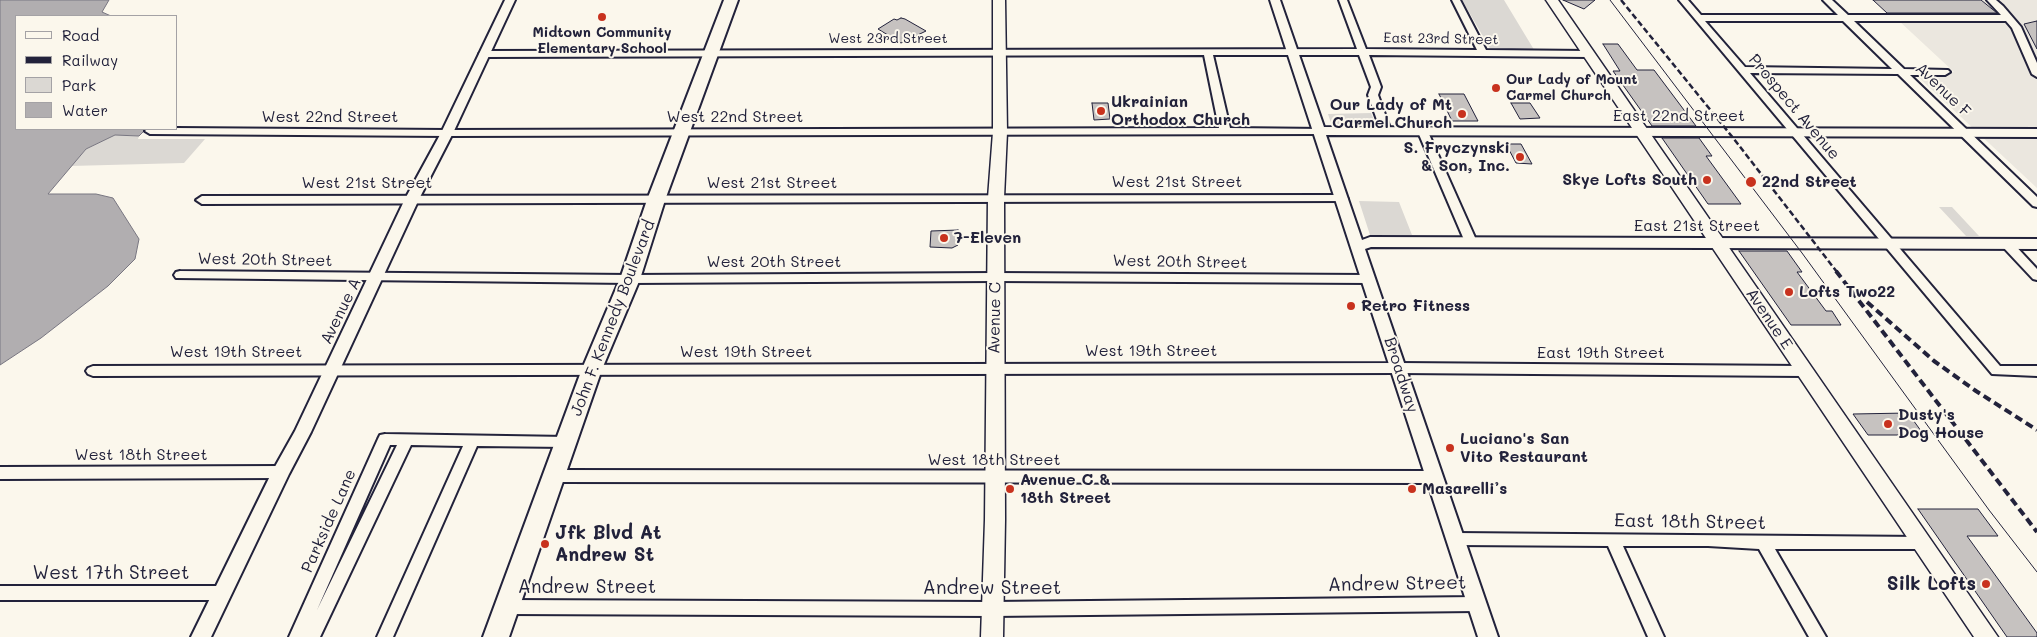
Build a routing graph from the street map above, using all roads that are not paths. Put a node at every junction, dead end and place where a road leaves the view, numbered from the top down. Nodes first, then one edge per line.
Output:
1 (510, 0) edge
2 (731, 0) edge
3 (999, 0) edge
4 (1275, 0) edge
5 (1343, 0) edge
6 (1456, 0) edge
7 (1552, 0) edge
8 (1683, 0) edge
9 (1827, 0) edge
10 (1991, 0) edge
11 (1698, 18) junction
12 (1845, 18) junction
13 (2008, 18) junction
14 (998, 52) junction
15 (1208, 52) junction
16 (1293, 52) junction
17 (1362, 52) junction
18 (710, 53) junction
19 (1482, 53) junction
20 (484, 54) junction
21 (1588, 54) junction
22 (1743, 70) junction
23 (1901, 71) junction
24 (1945, 72) dead end
25 (2037, 74) edge
26 (150, 130) dead end
27 (1225, 131) junction
28 (1320, 131) junction
29 (1386, 131) junction
30 (681, 132) junction
31 (1000, 132) junction
32 (1423, 132) junction
33 (1642, 132) junction
34 (448, 133) junction
35 (1794, 133) junction
36 (1964, 133) junction
37 (2037, 133) edge
38 (996, 198) junction
39 (1342, 199) junction
40 (202, 200) dead end
41 (412, 200) junction
42 (656, 200) junction
43 (2037, 203) edge
44 (1471, 242) junction
45 (1717, 243) junction
46 (1888, 244) junction
47 (2007, 244) junction
48 (2037, 244) edge
49 (1358, 246) junction
50 (180, 276) dead end
51 (2037, 276) edge
52 (995, 277) junction
53 (377, 278) junction
54 (630, 279) junction
55 (1368, 279) junction
56 (1399, 368) junction
57 (332, 369) junction
58 (592, 369) junction
59 (994, 369) junction
60 (93, 371) dead end
61 (1803, 371) junction
62 (2037, 371) edge
63 (406, 440) junction
64 (472, 441) junction
65 (567, 442) junction
66 (281, 472) junction
67 (0, 473) edge
68 (554, 476) junction
69 (996, 477) junction
70 (1434, 477) junction
71 (1456, 539) junction
72 (1613, 540) junction
73 (1763, 543) junction
74 (1923, 543) junction
75 (0, 593) edge
76 (223, 593) junction
77 (1477, 604) junction
78 (507, 607) junction
79 (992, 608) junction
80 (202, 637) edge
81 (296, 637) edge
82 (312, 637) edge
83 (385, 637) edge
84 (496, 637) edge
85 (992, 637) edge
86 (1488, 637) edge
87 (1656, 637) edge
88 (1818, 637) edge
89 (1987, 637) edge

1 - 20 street, Avenue A
2 - 18 main road, John F. Kennedy Boulevard
3 - 14 main road, Avenue C
4 - 16 street, Broadway
5 - 17 street
6 - 19 street
7 - 21 main road, Avenue E
8 - 11 street, Prospect Avenue
9 - 12 street, Avenue F
10 - 13 street
11 - 12 street
11 - 22 street, Prospect Avenue
12 - 13 street
12 - 23 street, Avenue F
13 - 25 street
14 - 15 street, West 23rd Street
14 - 18 street, West 23rd Street
14 - 31 main road, Avenue C
15 - 16 street, West 23rd Street
15 - 27 street
16 - 17 street, East 23rd Street
16 - 28 street, Broadway
17 - 19 street, East 23rd Street
17 - 29 street
18 - 20 street, West 23rd Street
18 - 30 main road, John F. Kennedy Boulevard
19 - 21 street, East 23rd Street
20 - 34 street, Avenue A
21 - 33 main road, Avenue E
22 - 23 street
22 - 35 street, Prospect Avenue
23 - 24 street
23 - 36 street, Avenue F
26 - 34 street, West 22nd Street
27 - 28 street, West 22nd Street
27 - 31 street, West 22nd Street
28 - 29 street, East 22nd Street
28 - 39 street, Broadway
29 - 32 street, East 22nd Street
30 - 31 street, West 22nd Street
30 - 34 street, West 22nd Street
30 - 42 main road, John F. Kennedy Boulevard
31 - 38 main road, Avenue C
32 - 33 street, East 22nd Street
32 - 44 street
33 - 35 street, East 22nd Street
33 - 45 main road, Avenue E
34 - 41 street, Avenue A
35 - 36 street, East 22nd Street
35 - 46 street, Prospect Avenue
36 - 37 street, East 22nd Street
36 - 43 street, Avenue F
38 - 39 street, West 21st Street
38 - 42 street, West 21st Street
38 - 52 main road, Avenue C
39 - 49 street, Broadway
40 - 41 street, West 21st Street
41 - 42 street, West 21st Street
41 - 53 street, Avenue A
42 - 54 main road, John F. Kennedy Boulevard
44 - 45 street, East 21st Street
44 - 49 street, East 21st Street
45 - 46 street, East 21st Street
45 - 61 main road, Avenue E
46 - 47 street, East 21st Street
46 - 62 street, Prospect Avenue
47 - 48 street, East 21st Street
47 - 51 street
49 - 55 street, Broadway
50 - 53 street, West 20th Street
52 - 54 street, West 20th Street
52 - 55 street, West 20th Street
52 - 59 main road, Avenue C
53 - 54 street, West 20th Street
53 - 57 street, Avenue A
54 - 58 main road, John F. Kennedy Boulevard
55 - 56 street, Broadway
56 - 59 street, West 19th Street
56 - 61 street, East 19th Street
56 - 70 street, Broadway
57 - 58 street, West 19th Street
57 - 60 street, West 19th Street
57 - 66 street, Avenue A
58 - 59 street, West 19th Street
58 - 65 main road, John F. Kennedy Boulevard
59 - 69 main road, Avenue C
61 - 74 main road, Avenue E
63 - 64 street, Parkside Lane
63 - 81 street, Parkside Lane
63 - 82 street, Parkside Lane
64 - 65 street, Parkside Lane
64 - 83 street
65 - 68 main road, John F. Kennedy Boulevard
66 - 67 street, West 18th Street
66 - 76 street, Avenue A
68 - 69 street, West 18th Street
68 - 78 main road, John F. Kennedy Boulevard
69 - 70 street, West 18th Street
69 - 79 main road, Avenue C
70 - 71 street, Broadway
71 - 72 street, East 18th Street
71 - 77 street, Broadway
72 - 73 street, East 18th Street
72 - 87 street
73 - 74 street, East 18th Street
73 - 88 street
74 - 89 main road, Avenue E
75 - 76 street, West 17th Street
76 - 80 street, Avenue A
77 - 79 street, Andrew Street
77 - 86 street, Broadway
78 - 79 street, Andrew Street
78 - 84 main road, John F. Kennedy Boulevard
79 - 85 main road, Avenue C

